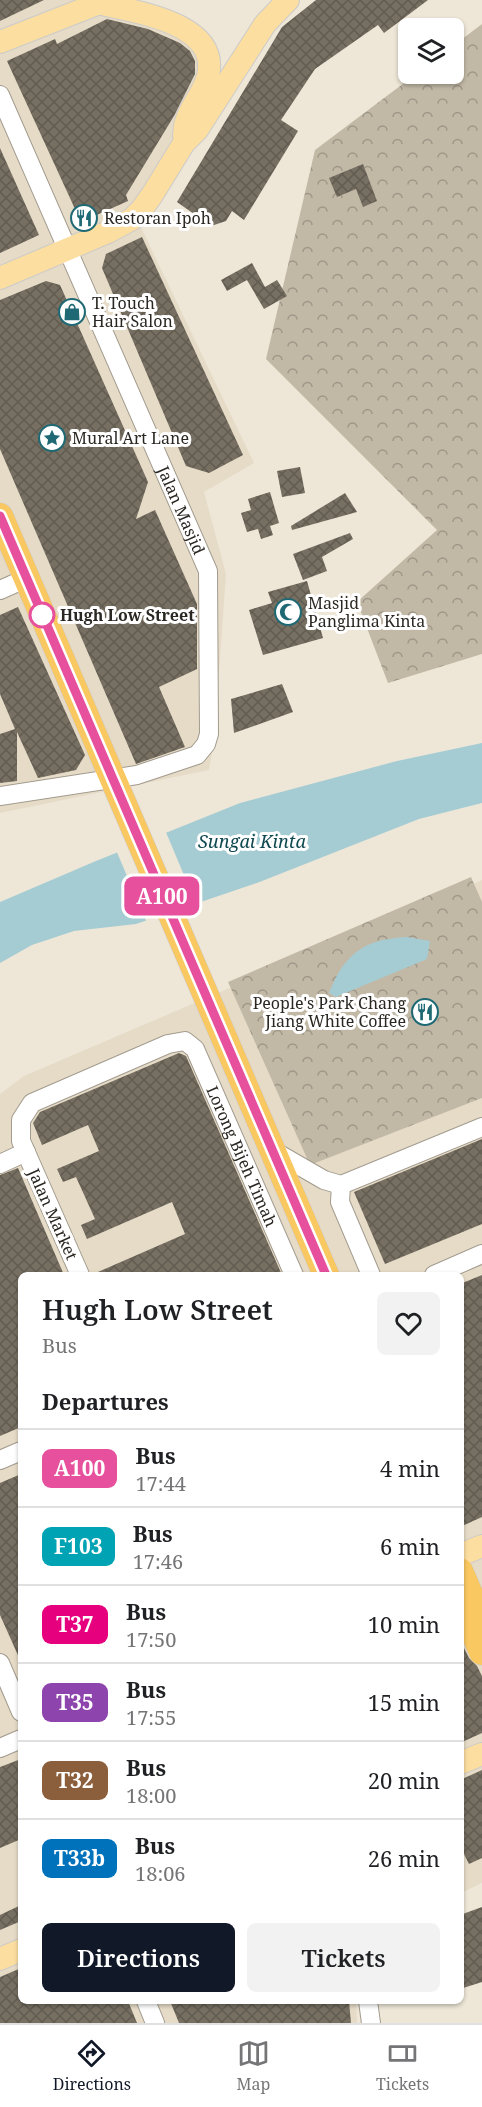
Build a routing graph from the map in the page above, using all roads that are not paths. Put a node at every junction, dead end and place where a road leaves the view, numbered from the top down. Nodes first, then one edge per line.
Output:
1 (288, 0) edge
2 (103, 2) edge
3 (0, 42) edge
4 (0, 95) edge
5 (184, 143) junction
6 (67, 250) junction
7 (0, 278) edge
8 (0, 516) edge
9 (27, 578) junction
10 (0, 590) edge
11 (115, 786) junction
12 (0, 796) edge
13 (185, 1041) joint
14 (482, 1127) edge
15 (272, 1150) junction
16 (26, 1152) junction
17 (0, 1164) edge
18 (341, 1185) junction
19 (482, 1254) edge
20 (79, 1272) edge
21 (293, 1272) edge
22 (325, 1272) edge
23 (370, 1272) edge
24 (441, 1272) edge
25 (18, 1452) edge
26 (0, 1460) edge
27 (482, 1546) edge
28 (464, 1553) edge
29 (464, 1580) edge
30 (464, 1610) edge
31 (482, 1621) edge
32 (482, 1652) edge
33 (0, 1663) edge
34 (18, 1705) edge
35 (18, 1740) edge
36 (0, 1748) edge
37 (482, 1754) edge
38 (464, 1761) edge
39 (18, 1951) edge
40 (0, 1959) edge
41 (147, 2004) edge
42 (368, 2004) edge
43 (155, 2023) edge
44 (371, 2023) edge

1 - 5 main road
2 - 3 main road
2 - 5 main road
4 - 6 street, Jalan Masjid
5 - 6 main road
6 - 7 main road
6 - 11 street, Jalan Masjid
8 - 9 highway
9 - 10 street
9 - 11 highway
11 - 12 street, Jalan Masjid
11 - 15 highway
13 - 16 street, Jalan Market
13 - 21 street, Lorong Bijeh Timah
14 - 18 street
15 - 18 street
15 - 22 highway
16 - 17 street
16 - 20 street, Jalan Market
18 - 23 street
19 - 24 street
25 - 26 street
27 - 28 main road
29 - 31 highway
30 - 32 highway
33 - 34 street
35 - 36 street
37 - 38 main road
39 - 40 main road
41 - 43 street
42 - 44 street

